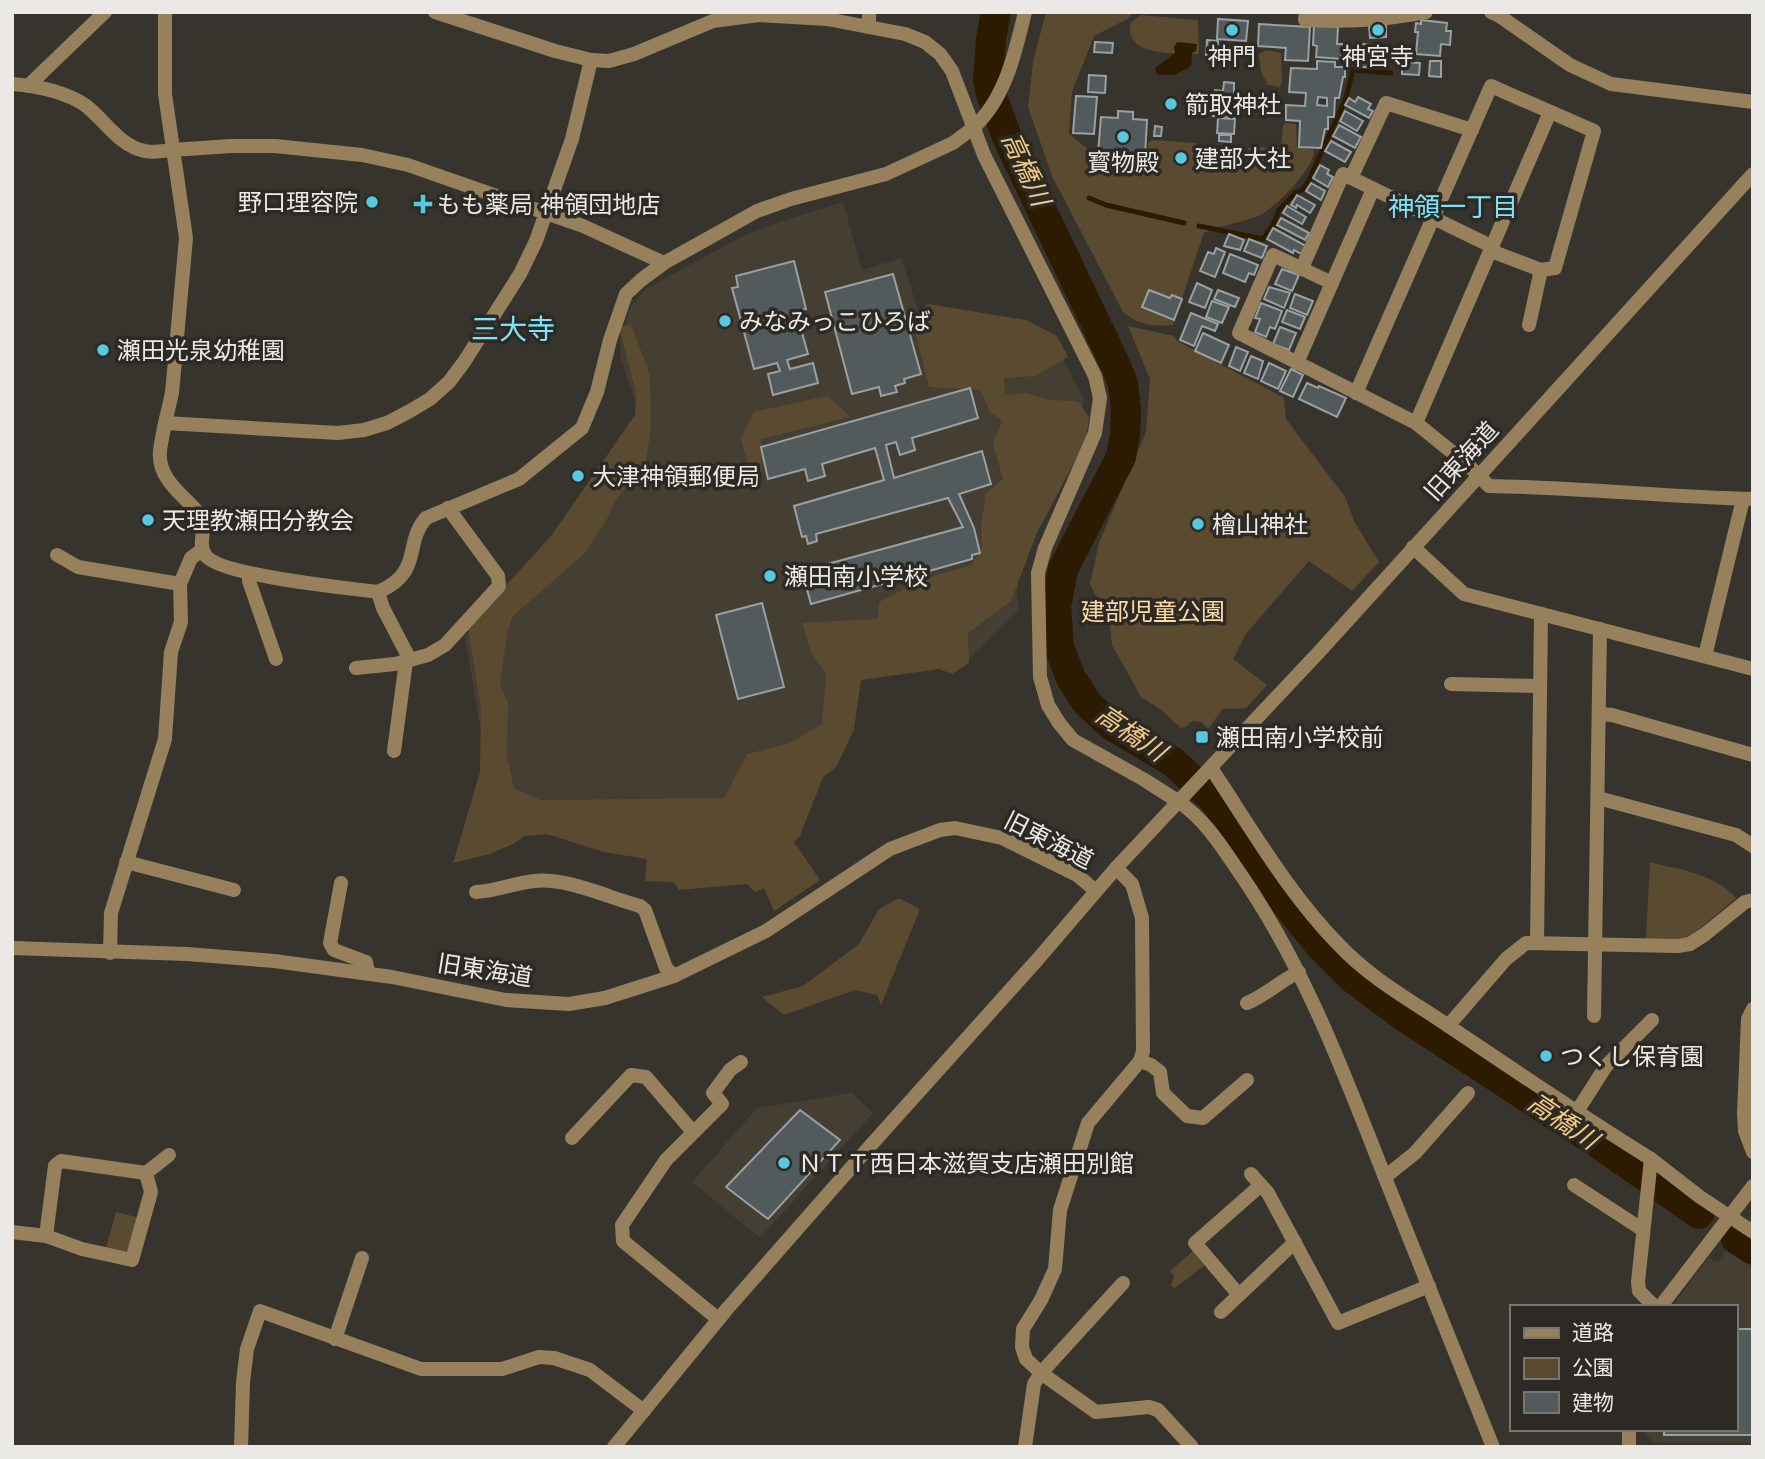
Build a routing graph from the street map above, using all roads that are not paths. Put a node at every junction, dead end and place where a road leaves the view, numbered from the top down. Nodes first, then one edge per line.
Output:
1 (105, 12) edge
2 (165, 12) edge
3 (435, 12) edge
4 (1025, 12) edge
5 (1306, 12) edge
6 (1426, 12) edge
7 (1491, 12) edge
8 (869, 19) edge
9 (591, 60) junction
10 (12, 84) edge
11 (28, 86) junction
12 (1753, 102) edge
13 (1550, 111) junction
14 (977, 124) junction
15 (1472, 130) junction
16 (172, 150) junction
17 (1753, 174) edge
18 (1351, 178) junction
19 (1373, 189) junction
20 (546, 213) junction
21 (1432, 217) junction
22 (1492, 249) junction
23 (664, 263) junction
24 (1302, 268) junction
25 (1541, 270) junction
26 (1332, 283) junction
27 (1529, 325) dead end
28 (1297, 363) junction
29 (1356, 393) junction
30 (165, 423) junction
31 (1416, 423) junction
32 (1479, 476) junction
33 (1748, 499) edge
34 (448, 508) junction
35 (1413, 547) junction
36 (202, 550) junction
37 (57, 555) dead end
38 (249, 574) junction
39 (180, 584) junction
40 (378, 592) junction
41 (1541, 614) junction
42 (1601, 629) junction
43 (1705, 656) junction
44 (276, 659) dead end
45 (407, 660) junction
46 (356, 668) dead end
47 (1753, 669) edge
48 (1451, 684) dead end
49 (1540, 686) junction
50 (1599, 714) junction
51 (394, 751) dead end
52 (1753, 755) edge
53 (1208, 771) junction
54 (1598, 798) junction
55 (1182, 799) junction
56 (1753, 845) edge
57 (126, 862) junction
58 (1116, 868) junction
59 (341, 883) dead end
60 (234, 890) dead end
61 (1096, 891) junction
62 (476, 892) dead end
63 (1753, 900) edge
64 (1537, 943) junction
65 (1595, 944) junction
66 (12, 948) edge
67 (110, 953) junction
68 (1299, 972) junction
69 (368, 973) junction
70 (674, 976) junction
71 (1247, 1003) dead end
72 (1753, 1009) edge
73 (1594, 1016) dead end
74 (1652, 1020) dead end
75 (1448, 1026) junction
76 (1140, 1061) junction
77 (741, 1062) dead end
78 (1247, 1080) dead end
79 (1468, 1093) dead end
80 (1576, 1113) junction
81 (693, 1132) junction
82 (572, 1138) dead end
83 (1753, 1152) edge
84 (169, 1155) dead end
85 (1651, 1164) junction
86 (146, 1173) junction
87 (1385, 1177) junction
88 (1574, 1185) dead end
89 (1753, 1186) edge
90 (1729, 1217) junction
91 (1643, 1230) junction
92 (12, 1232) edge
93 (1753, 1232) edge
94 (46, 1236) junction
95 (1295, 1242) junction
96 (362, 1258) dead end
97 (1123, 1283) dead end
98 (1429, 1286) junction
99 (1239, 1295) junction
100 (1656, 1305) edge
101 (1660, 1305) edge
102 (1221, 1311) dead end
103 (719, 1319) junction
104 (335, 1339) junction
105 (1041, 1373) junction
106 (643, 1411) junction
107 (241, 1447) edge
108 (614, 1447) edge
109 (1025, 1447) edge
110 (1192, 1447) edge
111 (1493, 1447) edge

1 - 11 street
2 - 16 street
3 - 9 street
4 - 14 street
5 - 6 street
7 - 12 street
8 - 9 street
8 - 14 street
9 - 20 street
10 - 11 street
11 - 16 street
13 - 15 street
13 - 22 street
13 - 25 street
14 - 23 street
14 - 55 street
15 - 18 street
15 - 21 street
16 - 20 street
16 - 30 street
17 - 32 street, 旧東海道
18 - 19 street
18 - 24 street
19 - 21 street
19 - 26 street
20 - 23 street
20 - 30 street
21 - 22 street
21 - 29 street
22 - 25 street
22 - 31 street
23 - 34 street
24 - 26 street
24 - 28 street
25 - 27 street
26 - 28 street
28 - 29 street
29 - 31 street
30 - 36 street
31 - 32 street
32 - 33 street
32 - 35 street, 旧東海道
33 - 43 street
34 - 40 street
34 - 45 street
35 - 41 street
35 - 53 street, 旧東海道
36 - 38 street
36 - 39 street
37 - 39 street
38 - 40 street
38 - 44 street
39 - 57 street
40 - 45 street
41 - 42 street
41 - 49 street
42 - 43 street
42 - 50 street
43 - 47 street
45 - 46 street
45 - 51 street
48 - 49 street
49 - 64 street
50 - 52 street
50 - 54 street
53 - 55 street, 旧東海道
53 - 75 street
54 - 56 street
54 - 65 street
55 - 58 street, 旧東海道
55 - 68 street
57 - 60 street
57 - 67 street
58 - 61 street, 旧東海道
58 - 76 street
59 - 69 street
61 - 70 street, 旧東海道
61 - 103 street
62 - 70 street
63 - 65 street
64 - 65 street
64 - 75 street
65 - 73 street
66 - 67 street, 旧東海道
67 - 69 street, 旧東海道
68 - 71 street
68 - 87 street
69 - 70 street, 旧東海道
72 - 83 street
74 - 80 street
75 - 80 street
76 - 78 street
76 - 105 street
77 - 81 street
79 - 87 street
80 - 85 street
81 - 82 street
81 - 103 street
84 - 86 street
85 - 90 street
85 - 91 street
86 - 94 street
86 - 94 street
87 - 98 street
88 - 91 street
89 - 90 street
90 - 93 street
90 - 101 street
91 - 100 street
92 - 94 street
95 - 98 street
95 - 99 street
95 - 99 street
96 - 104 street
97 - 105 street
98 - 111 street
99 - 102 street
103 - 106 street
104 - 106 street
104 - 107 street
105 - 109 street
105 - 110 street
106 - 108 street

